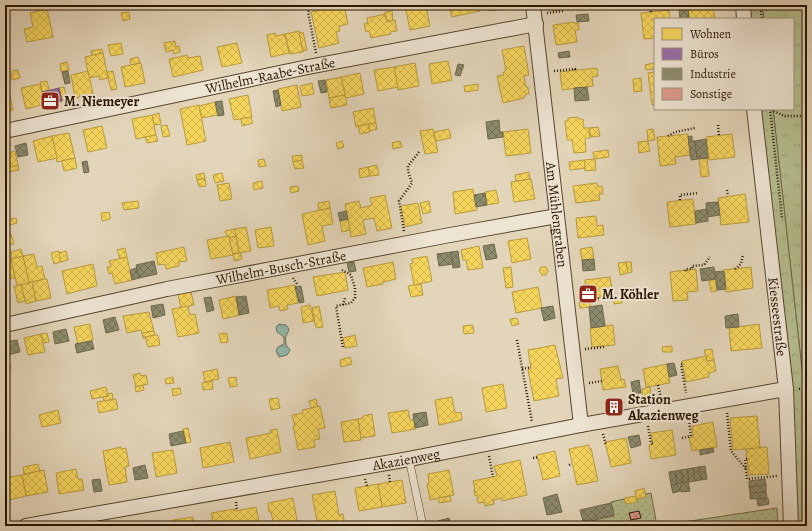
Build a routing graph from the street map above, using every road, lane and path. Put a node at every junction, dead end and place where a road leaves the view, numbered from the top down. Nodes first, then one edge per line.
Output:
1 (668, 5) edge
2 (743, 5) edge
3 (760, 5) edge
4 (564, 9) dead end
5 (317, 10) dead end
6 (651, 12) dead end
7 (535, 14) edge
8 (744, 18) edge
9 (762, 18) edge
10 (318, 65) junction
11 (575, 70) dead end
12 (541, 73) junction
13 (754, 110) edge
14 (772, 110) edge
15 (807, 116) edge
16 (718, 125) dead end
17 (695, 128) dead end
18 (5, 131) edge
19 (668, 136) dead end
20 (719, 136) dead end
21 (420, 152) dead end
22 (727, 190) dead end
23 (698, 193) dead end
24 (728, 196) dead end
25 (680, 200) dead end
26 (558, 216) junction
27 (406, 243) junction
28 (743, 254) dead end
29 (710, 257) dead end
30 (735, 269) dead end
31 (342, 270) dead end
32 (685, 271) dead end
33 (345, 298) dead end
34 (600, 298) dead end
35 (567, 303) junction
36 (343, 305) junction
37 (5, 325) edge
38 (517, 340) dead end
39 (603, 346) dead end
40 (343, 348) dead end
41 (573, 351) junction
42 (531, 367) dead end
43 (522, 369) junction
44 (807, 388) edge
45 (786, 389) junction
46 (800, 389) dead end
47 (726, 399) junction
48 (646, 413) junction
49 (582, 425) junction
50 (535, 434) junction
51 (691, 436) dead end
52 (682, 438) dead end
53 (486, 444) junction
54 (652, 444) dead end
55 (538, 457) dead end
56 (533, 458) dead end
57 (409, 459) junction
58 (747, 459) dead end
59 (746, 470) junction
60 (789, 475) junction
61 (493, 477) dead end
62 (26, 526) edge
63 (423, 526) edge
64 (791, 526) edge

1 - 6 path
2 - 8 street
3 - 9 path
4 - 7 path
5 - 10 path
7 - 10 street, Wilhelm-Raabe-Straße
7 - 12 street, Am Mühlengraben
10 - 18 street, Wilhelm-Raabe-Straße
11 - 12 path
12 - 26 street, Am Mühlengraben
13 - 45 street, Kiesseestraße
14 - 15 path
16 - 20 path
17 - 19 path
21 - 27 path
22 - 24 path
23 - 25 path
26 - 27 street, Wilhelm-Busch-Straße
26 - 35 street, Am Mühlengraben
27 - 37 street, Wilhelm-Busch-Straße
28 - 30 path
29 - 32 path
31 - 36 path
33 - 36 path
34 - 35 path
35 - 41 street, Am Mühlengraben
36 - 40 path
38 - 43 path
39 - 41 path
41 - 49 street, Am Mühlengraben
42 - 43 path
43 - 50 path
44 - 46 path
45 - 47 street, Akazienweg
45 - 60 street, Kiesseestraße
47 - 48 street, Akazienweg
47 - 59 path
48 - 49 street, Akazienweg
48 - 54 path
49 - 50 street, Akazienweg
50 - 53 street, Akazienweg
51 - 52 path
53 - 57 street, Akazienweg
53 - 61 path
55 - 56 path
57 - 62 street, Akazienweg
57 - 63 lane
58 - 59 path
59 - 60 path
60 - 64 street, Kiesseestraße

